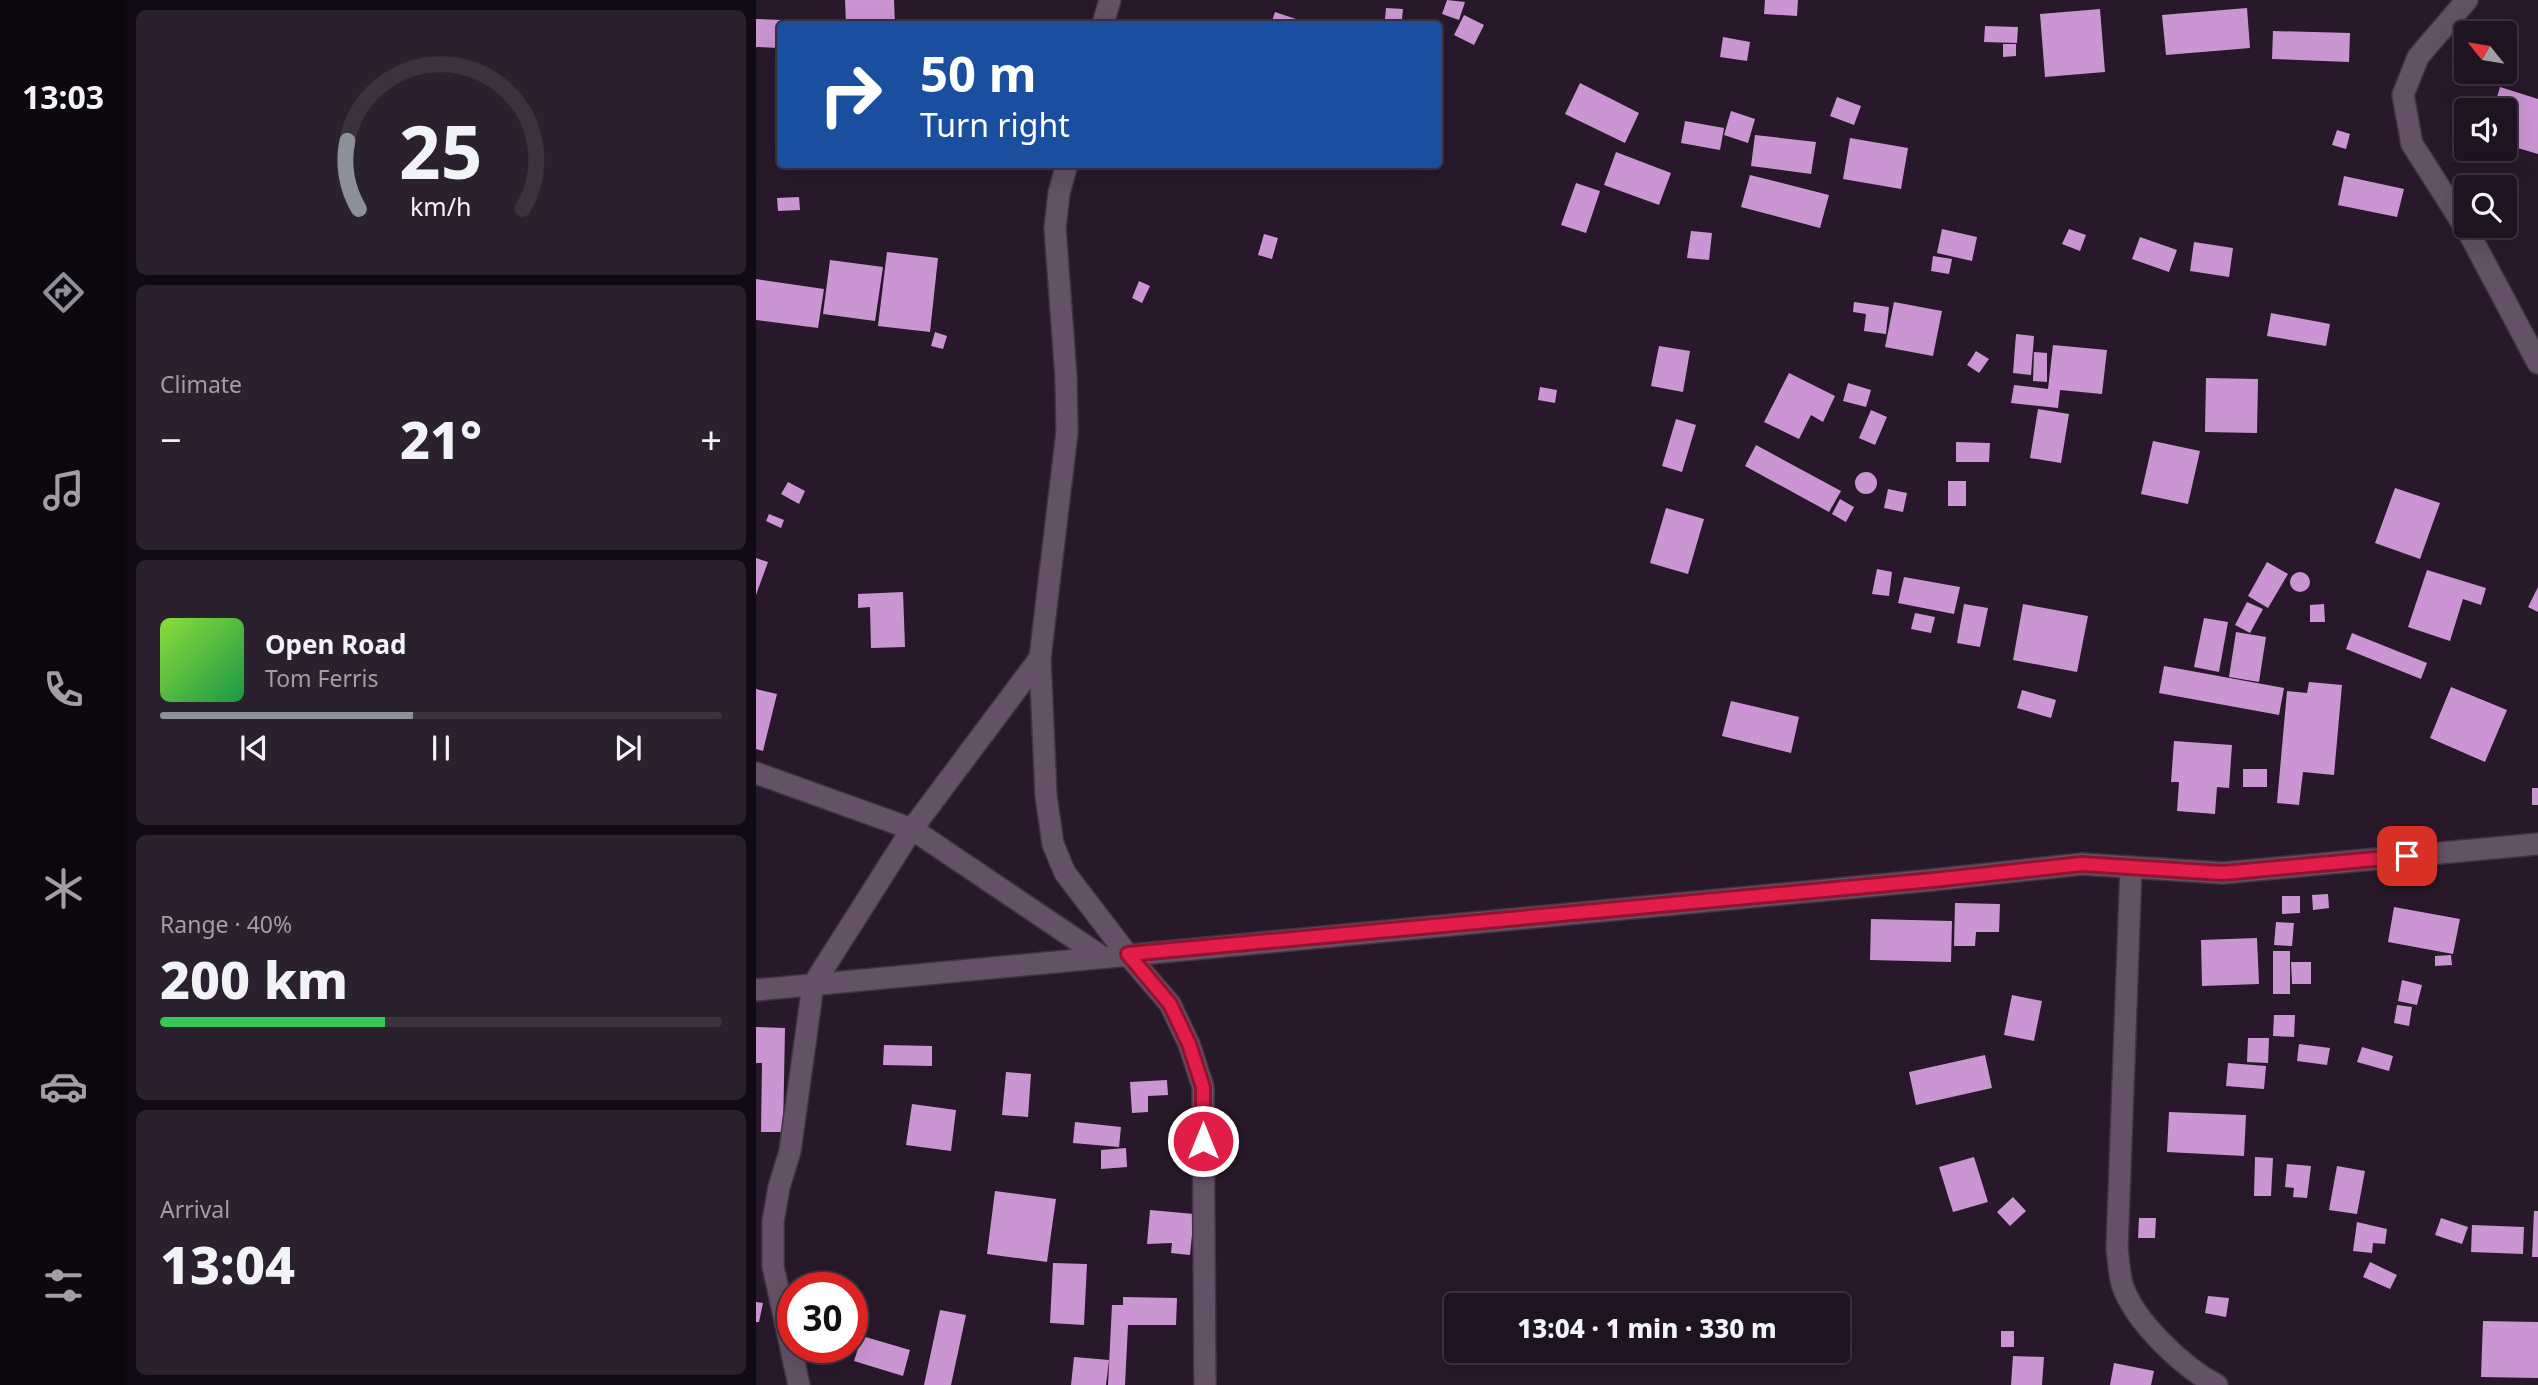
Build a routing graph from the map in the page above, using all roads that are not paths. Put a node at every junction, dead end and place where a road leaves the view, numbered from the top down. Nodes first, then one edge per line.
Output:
1 (1110, 0) edge
2 (2468, 0) edge
3 (1104, 21) edge
4 (1066, 168) edge
5 (2538, 363) edge
6 (1040, 658) junction
7 (756, 773) edge
8 (912, 828) junction
9 (2538, 844) edge
10 (2131, 867) junction
11 (1128, 954) junction
12 (1102, 957) junction
13 (813, 985) junction
14 (756, 990) edge
15 (799, 1385) edge
16 (1205, 1385) edge
17 (2217, 1385) edge

1 - 3 street
2 - 5 street
4 - 6 street
6 - 8 street
6 - 11 street
7 - 8 street
8 - 12 street
8 - 13 street
9 - 10 street
10 - 11 street
10 - 17 street
11 - 12 street
11 - 16 street
12 - 13 street
13 - 14 street
13 - 15 street

